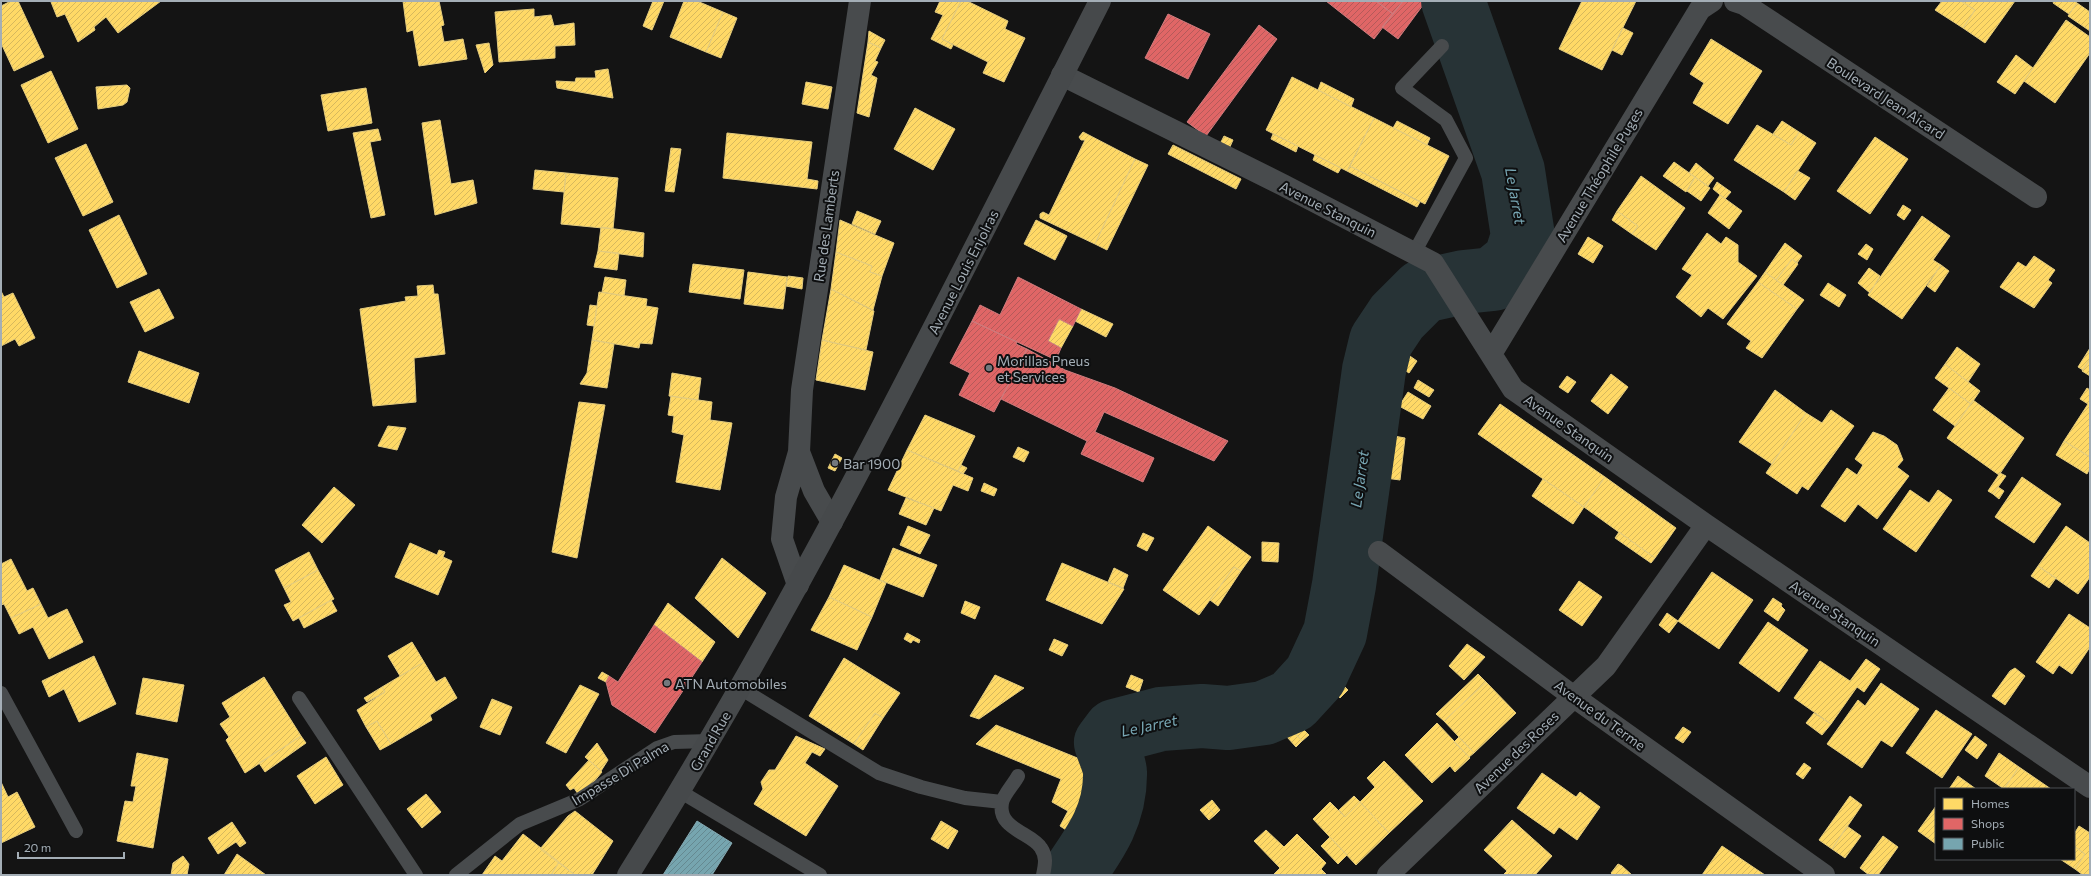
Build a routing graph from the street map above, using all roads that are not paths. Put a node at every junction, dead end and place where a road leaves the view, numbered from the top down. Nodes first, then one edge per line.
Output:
1 (860, 1) edge
2 (1100, 1) edge
3 (1712, 1) edge
4 (1735, 1) edge
5 (1442, 46) dead end
6 (1062, 75) junction
7 (2036, 197) dead end
8 (1418, 255) junction
9 (1491, 354) junction
10 (799, 452) junction
11 (832, 522) junction
12 (1706, 525) junction
13 (822, 542) joint
14 (1379, 552) dead end
15 (798, 586) junction
16 (740, 688) junction
17 (1, 693) edge
18 (1574, 697) junction
19 (299, 698) dead end
20 (710, 741) junction
21 (1018, 776) dead end
22 (2090, 787) edge
23 (680, 792) junction
24 (1002, 802) junction
25 (76, 831) dead end
26 (1820, 874) edge
27 (416, 875) edge
28 (456, 875) edge
29 (628, 875) edge
30 (820, 875) edge
31 (1043, 875) edge
32 (1388, 875) edge

1 - 10 street, Rue des Lamberts
2 - 6 main road, Avenue Louis Enjolras
3 - 9 street, Avenue Théophile Puges
4 - 7 street, Boulevard Jean Aicard
5 - 8 lane
6 - 8 street, Avenue Stanquin
6 - 11 main road, Avenue Louis Enjolras
8 - 9 street, Avenue Stanquin
9 - 12 street, Avenue Stanquin
10 - 11 street, Rue des Lamberts
10 - 15 street, Rue des Lamberts
11 - 13 main road, Avenue Louis Enjolras
12 - 18 street, Avenue des Roses
12 - 22 street, Avenue Stanquin
13 - 15 main road, Grand Rue
14 - 18 street, Avenue du Terme
15 - 16 main road, Grand Rue
16 - 20 main road, Grand Rue
16 - 24 lane
17 - 25 lane
18 - 26 street, Avenue du Terme
18 - 32 street, Avenue des Roses
19 - 27 lane
20 - 23 main road, Grand Rue
20 - 28 lane, Impasse Di Palma
21 - 24 lane
23 - 29 main road, Grand Rue
23 - 30 lane
24 - 31 lane

